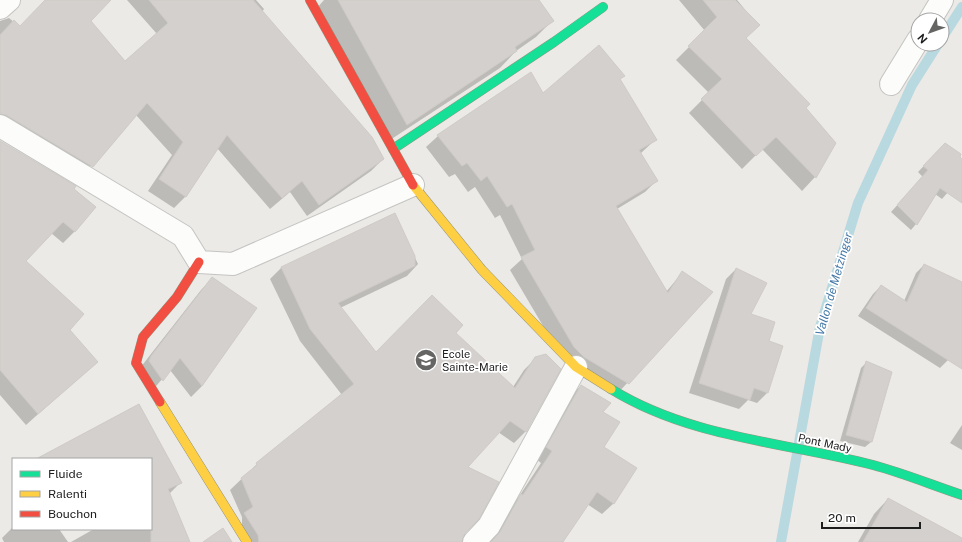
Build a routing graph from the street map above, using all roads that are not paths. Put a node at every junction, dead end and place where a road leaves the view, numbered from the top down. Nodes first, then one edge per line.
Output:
1 (9, 0) edge
2 (310, 0) edge
3 (942, 0) edge
4 (602, 7) dead end
5 (0, 8) edge
6 (935, 12) edge
7 (911, 52) edge
8 (891, 84) dead end
9 (0, 126) edge
10 (393, 149) junction
11 (414, 185) junction
12 (199, 262) junction
13 (576, 367) junction
14 (962, 495) edge
15 (247, 542) edge
16 (474, 542) edge

1 - 5 street
2 - 10 street, Pont Mady
3 - 6 street
4 - 10 street
7 - 8 street
9 - 12 street
10 - 11 street, Pont Mady
11 - 12 street
11 - 13 street, Pont Mady
12 - 15 street
13 - 14 street, Pont Mady
13 - 16 street

